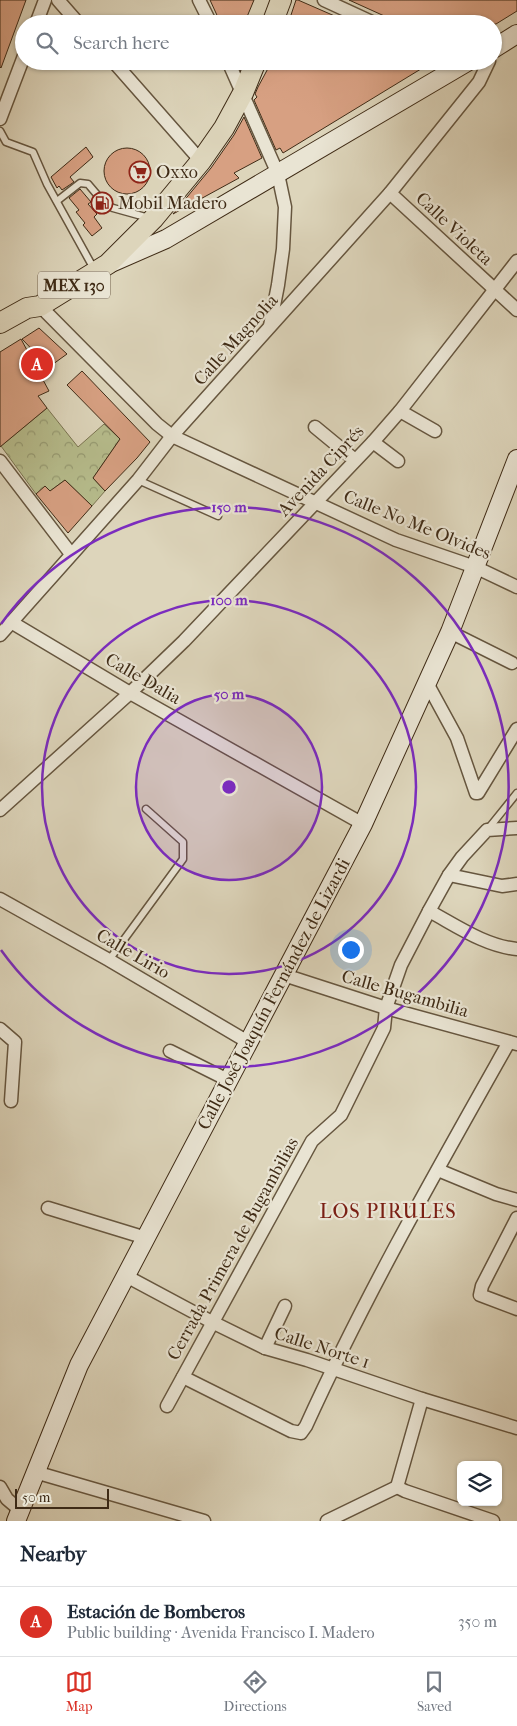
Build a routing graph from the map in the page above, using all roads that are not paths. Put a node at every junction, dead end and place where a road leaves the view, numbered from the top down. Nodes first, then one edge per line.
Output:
1 (45, 0) edge
2 (58, 0) edge
3 (199, 0) edge
4 (281, 0) edge
5 (324, 0) edge
6 (39, 15) edge
7 (71, 15) edge
8 (206, 15) edge
9 (275, 15) edge
10 (356, 15) edge
11 (517, 34) edge
12 (502, 47) edge
13 (19, 70) edge
14 (121, 70) edge
15 (232, 70) edge
16 (253, 70) edge
17 (452, 70) edge
18 (485, 70) edge
19 (244, 93) junction
20 (0, 120) edge
21 (0, 131) edge
22 (201, 161) junction
23 (278, 174) junction
24 (390, 193) junction
25 (57, 201) junction
26 (153, 219) junction
27 (517, 261) edge
28 (102, 268) junction
29 (494, 289) junction
30 (40, 306) junction
31 (517, 310) edge
32 (0, 323) edge
33 (270, 326) junction
34 (0, 339) edge
35 (400, 411) junction
36 (315, 427) dead end
37 (435, 431) dead end
38 (172, 436) junction
39 (373, 442) junction
40 (355, 460) junction
41 (398, 460) dead end
42 (517, 460) edge
43 (0, 461) edge
44 (138, 480) junction
45 (315, 502) junction
46 (218, 516) dead end
47 (71, 554) junction
48 (475, 567) junction
49 (517, 588) edge
50 (11, 622) junction
51 (450, 632) junction
52 (0, 635) edge
53 (512, 663) dead end
54 (427, 683) junction
55 (130, 693) junction
56 (517, 729) edge
57 (517, 793) edge
58 (146, 809) dead end
59 (0, 810) edge
60 (363, 824) junction
61 (517, 828) edge
62 (487, 830) junction
63 (449, 875) junction
64 (517, 884) edge
65 (0, 898) edge
66 (429, 911) junction
67 (517, 949) edge
68 (109, 960) junction
69 (284, 975) junction
70 (386, 1008) junction
71 (0, 1029) edge
72 (248, 1042) junction
73 (513, 1043) edge
74 (170, 1051) dead end
75 (228, 1080) junction
76 (11, 1101) dead end
77 (438, 1170) junction
78 (517, 1200) edge
79 (48, 1208) dead end
80 (517, 1218) edge
81 (146, 1238) junction
82 (126, 1276) junction
83 (285, 1306) dead end
84 (517, 1309) edge
85 (212, 1322) junction
86 (264, 1348) junction
87 (332, 1369) junction
88 (183, 1377) junction
89 (422, 1399) junction
90 (167, 1406) dead end
91 (517, 1428) edge
92 (35, 1472) junction
93 (0, 1487) edge
94 (397, 1487) junction
95 (18, 1516) edge
96 (204, 1521) edge
97 (327, 1521) edge
98 (493, 1521) edge

1 - 6 street
2 - 7 street
3 - 8 street
4 - 9 main road
5 - 10 street
11 - 12 street
13 - 20 street
14 - 22 street
15 - 19 street
16 - 19 main road, MEX 130
17 - 23 street
18 - 24 street, Calle Magnolia
19 - 22 main road, MEX 130
19 - 23 street
21 - 25 lane
22 - 26 main road, MEX 130
23 - 28 street
23 - 33 street
24 - 29 street, Calle Violeta
24 - 33 street, Calle Magnolia
25 - 26 lane
25 - 28 lane
26 - 28 main road, MEX 130
27 - 29 street, Avenida Ciprés
28 - 30 main road, MEX 130
29 - 31 street, Calle Violeta
29 - 35 street, Avenida Ciprés
30 - 32 main road, MEX 130
30 - 34 main road, MEX 130
30 - 38 street, Calle No Me Olvides
33 - 38 street, Calle Magnolia
35 - 37 street
35 - 39 street, Avenida Ciprés
36 - 40 street
38 - 44 street, Calle Magnolia
38 - 45 street, Calle No Me Olvides
39 - 40 street, Avenida Ciprés
39 - 41 street
40 - 45 street, Avenida Ciprés
42 - 48 street, Calle José Joaquín Fernández de Lizardi
43 - 47 street
44 - 46 lane
44 - 47 street, Calle Magnolia
45 - 48 street, Calle No Me Olvides
45 - 55 street, Avenida Ciprés
47 - 50 street, Calle Magnolia
48 - 49 street, Calle No Me Olvides
48 - 51 street, Calle José Joaquín Fernández de Lizardi
50 - 52 street, Calle Magnolia
50 - 55 street, Calle Dalia
51 - 53 street
51 - 54 street, Calle José Joaquín Fernández de Lizardi
54 - 56 street
54 - 60 street, Calle José Joaquín Fernández de Lizardi
55 - 59 street, Avenida Ciprés
55 - 60 street, Calle Dalia
57 - 62 lane
58 - 68 lane
60 - 69 street, Calle José Joaquín Fernández de Lizardi
61 - 62 street
62 - 63 street, Cerrada Primera de Bugambilias
63 - 64 street
63 - 66 street, Cerrada Primera de Bugambilias
65 - 68 street, Calle Lirio
66 - 67 street
66 - 70 street, Cerrada Primera de Bugambilias
68 - 72 street, Calle Lirio
69 - 70 street, Calle Bugambilia
69 - 72 street, Calle José Joaquín Fernández de Lizardi
70 - 73 street, Calle Bugambilia
70 - 85 street, Cerrada Primera de Bugambilias
71 - 76 street
72 - 75 street, Calle José Joaquín Fernández de Lizardi
73 - 77 street
74 - 75 street
75 - 81 street, Calle José Joaquín Fernández de Lizardi
77 - 78 street
77 - 87 street
79 - 81 street
80 - 84 street
81 - 82 street, Calle José Joaquín Fernández de Lizardi
82 - 85 street, Calle Norte 1
82 - 92 street, Calle José Joaquín Fernández de Lizardi
83 - 86 street
85 - 86 street, Calle Norte 1
85 - 88 street, Cerrada Primera de Bugambilias
86 - 87 street, Calle Norte 1
87 - 88 street
87 - 89 street, Calle Norte 1
88 - 90 street, Cerrada Primera de Bugambilias
89 - 91 street, Calle Norte 1
89 - 94 street
92 - 95 street, Calle José Joaquín Fernández de Lizardi
92 - 96 street
93 - 95 street
94 - 97 street
94 - 98 street

